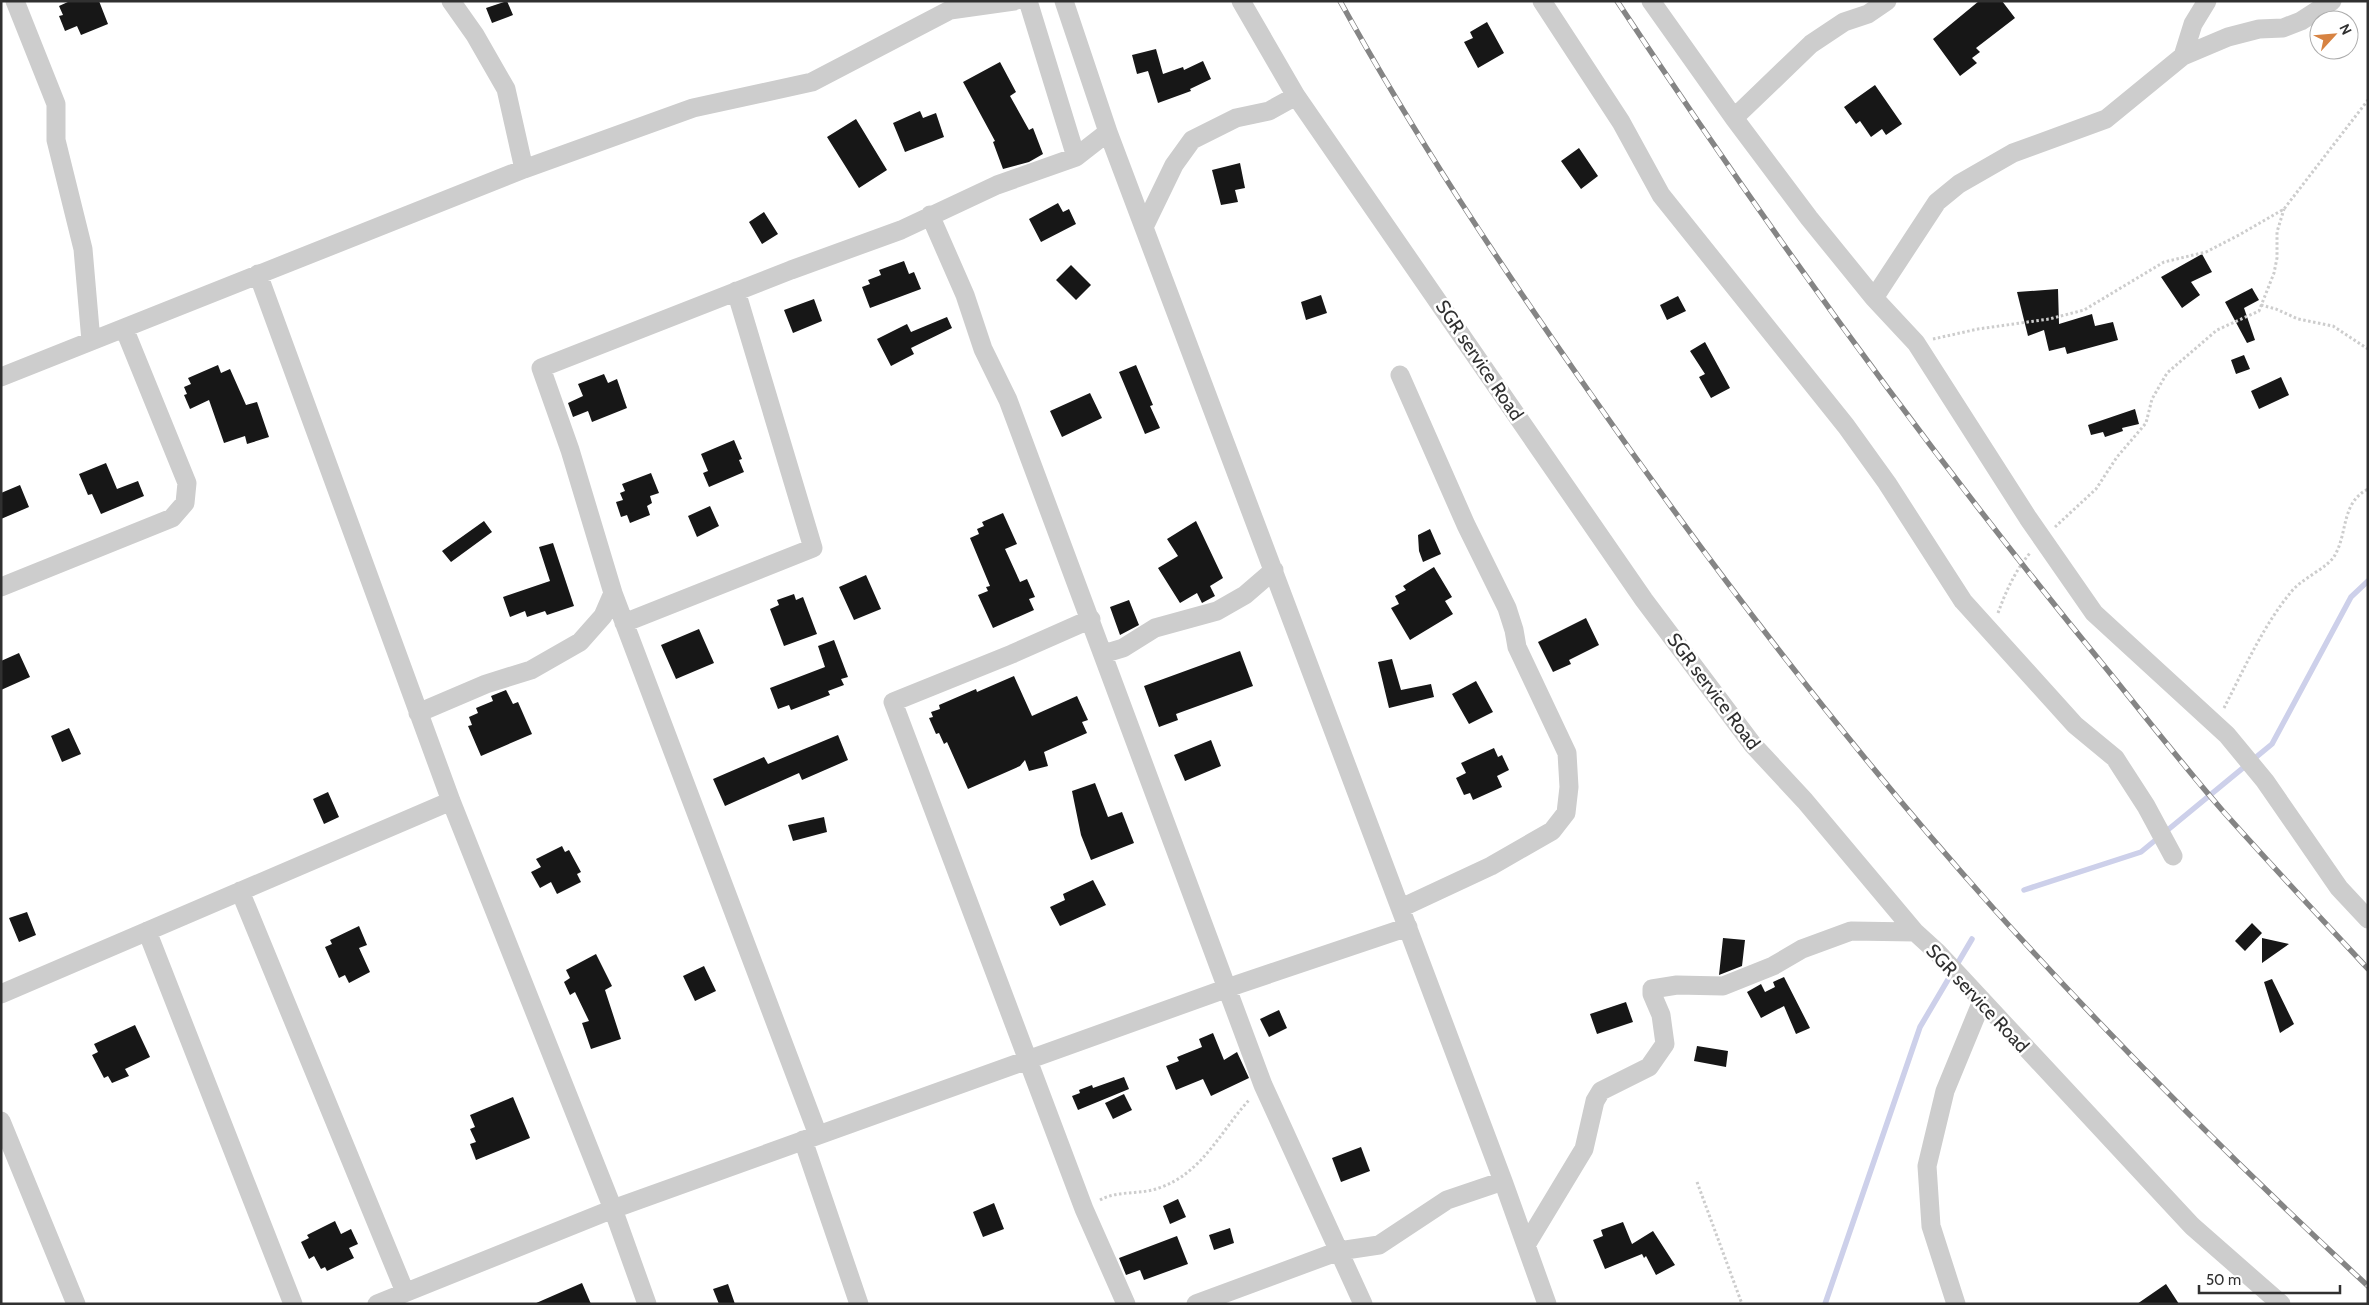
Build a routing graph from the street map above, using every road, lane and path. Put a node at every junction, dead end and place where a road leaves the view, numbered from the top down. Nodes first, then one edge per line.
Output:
1 (15, 1) edge
2 (451, 1) edge
3 (1014, 1) edge
4 (1028, 1) edge
5 (1064, 1) edge
6 (1241, 1) edge
7 (1542, 1) edge
8 (1651, 1) edge
9 (1887, 1) edge
10 (2207, 1) edge
11 (2332, 1) edge
12 (2183, 56) junction
13 (1296, 96) junction
14 (2368, 100) edge
15 (1734, 118) junction
16 (1108, 132) junction
17 (1076, 157) junction
18 (524, 169) junction
19 (2284, 209) junction
20 (930, 215) junction
21 (1144, 227) junction
22 (258, 274) junction
23 (736, 291) junction
24 (1874, 298) junction
25 (2261, 305) junction
26 (124, 328) junction
27 (91, 341) junction
28 (1916, 343) junction
29 (2368, 349) edge
30 (1400, 375) dead end
31 (1, 377) edge
32 (2368, 488) edge
33 (2042, 538) junction
34 (1274, 570) junction
35 (1, 587) edge
36 (613, 593) junction
37 (1091, 619) junction
38 (624, 623) junction
39 (1991, 633) junction
40 (1103, 654) junction
41 (418, 713) junction
42 (2215, 724) junction
43 (450, 801) junction
44 (2173, 856) dead end
45 (240, 891) junction
46 (1401, 908) junction
47 (2368, 919) edge
48 (1408, 928) junction
49 (147, 931) junction
50 (1915, 932) junction
51 (1227, 988) junction
52 (1, 994) edge
53 (1982, 1001) junction
54 (1029, 1059) junction
55 (1263, 1085) junction
56 (1, 1122) edge
57 (811, 1138) junction
58 (1503, 1181) junction
59 (1697, 1182) dead end
60 (1084, 1208) junction
61 (612, 1209) junction
62 (1526, 1245) junction
63 (1339, 1251) junction
64 (405, 1292) junction
65 (380, 1303) edge
66 (76, 1304) edge
67 (293, 1304) edge
68 (646, 1304) edge
69 (859, 1304) edge
70 (1126, 1304) edge
71 (1196, 1304) edge
72 (1363, 1304) edge
73 (1547, 1304) edge
74 (1742, 1304) edge
75 (1956, 1304) edge
76 (2281, 1304) edge

1 - 27 street
2 - 18 street
3 - 18 street
4 - 17 street
5 - 16 street
6 - 13 street, SGR service Road
7 - 39 street
8 - 15 street
9 - 15 street
10 - 12 street
11 - 12 street
12 - 24 street
13 - 21 street
13 - 50 street, SGR service Road
14 - 19 path
15 - 24 street
16 - 17 street
16 - 21 street
17 - 20 street
18 - 22 street
19 - 25 path
19 - 28 path
20 - 23 street
20 - 37 street
21 - 34 street
22 - 26 street
22 - 41 street
23 - 36 street
23 - 38 street
24 - 28 street
25 - 29 path
25 - 33 path
26 - 27 street
26 - 35 street
27 - 31 street
28 - 33 street
30 - 46 street
32 - 42 path
33 - 39 path
33 - 42 street
34 - 40 street
34 - 46 street
36 - 38 street
36 - 41 street
37 - 40 street
37 - 54 street
38 - 57 street
39 - 44 street
40 - 51 street
41 - 43 street
42 - 47 street
43 - 45 street
43 - 61 street
45 - 49 street
45 - 64 street
46 - 48 street
48 - 51 street
48 - 58 street
49 - 52 street
49 - 67 street
50 - 53 street, SGR service Road
50 - 62 street
51 - 54 street
51 - 55 street
53 - 75 street
53 - 76 street, SGR service Road
54 - 57 street
54 - 60 street
55 - 60 path
55 - 63 street
56 - 66 street
57 - 61 street
57 - 69 street
58 - 62 street
58 - 63 street
59 - 74 path
60 - 70 street
61 - 64 street
61 - 68 street
62 - 73 street
63 - 71 street
63 - 72 street
64 - 65 street

